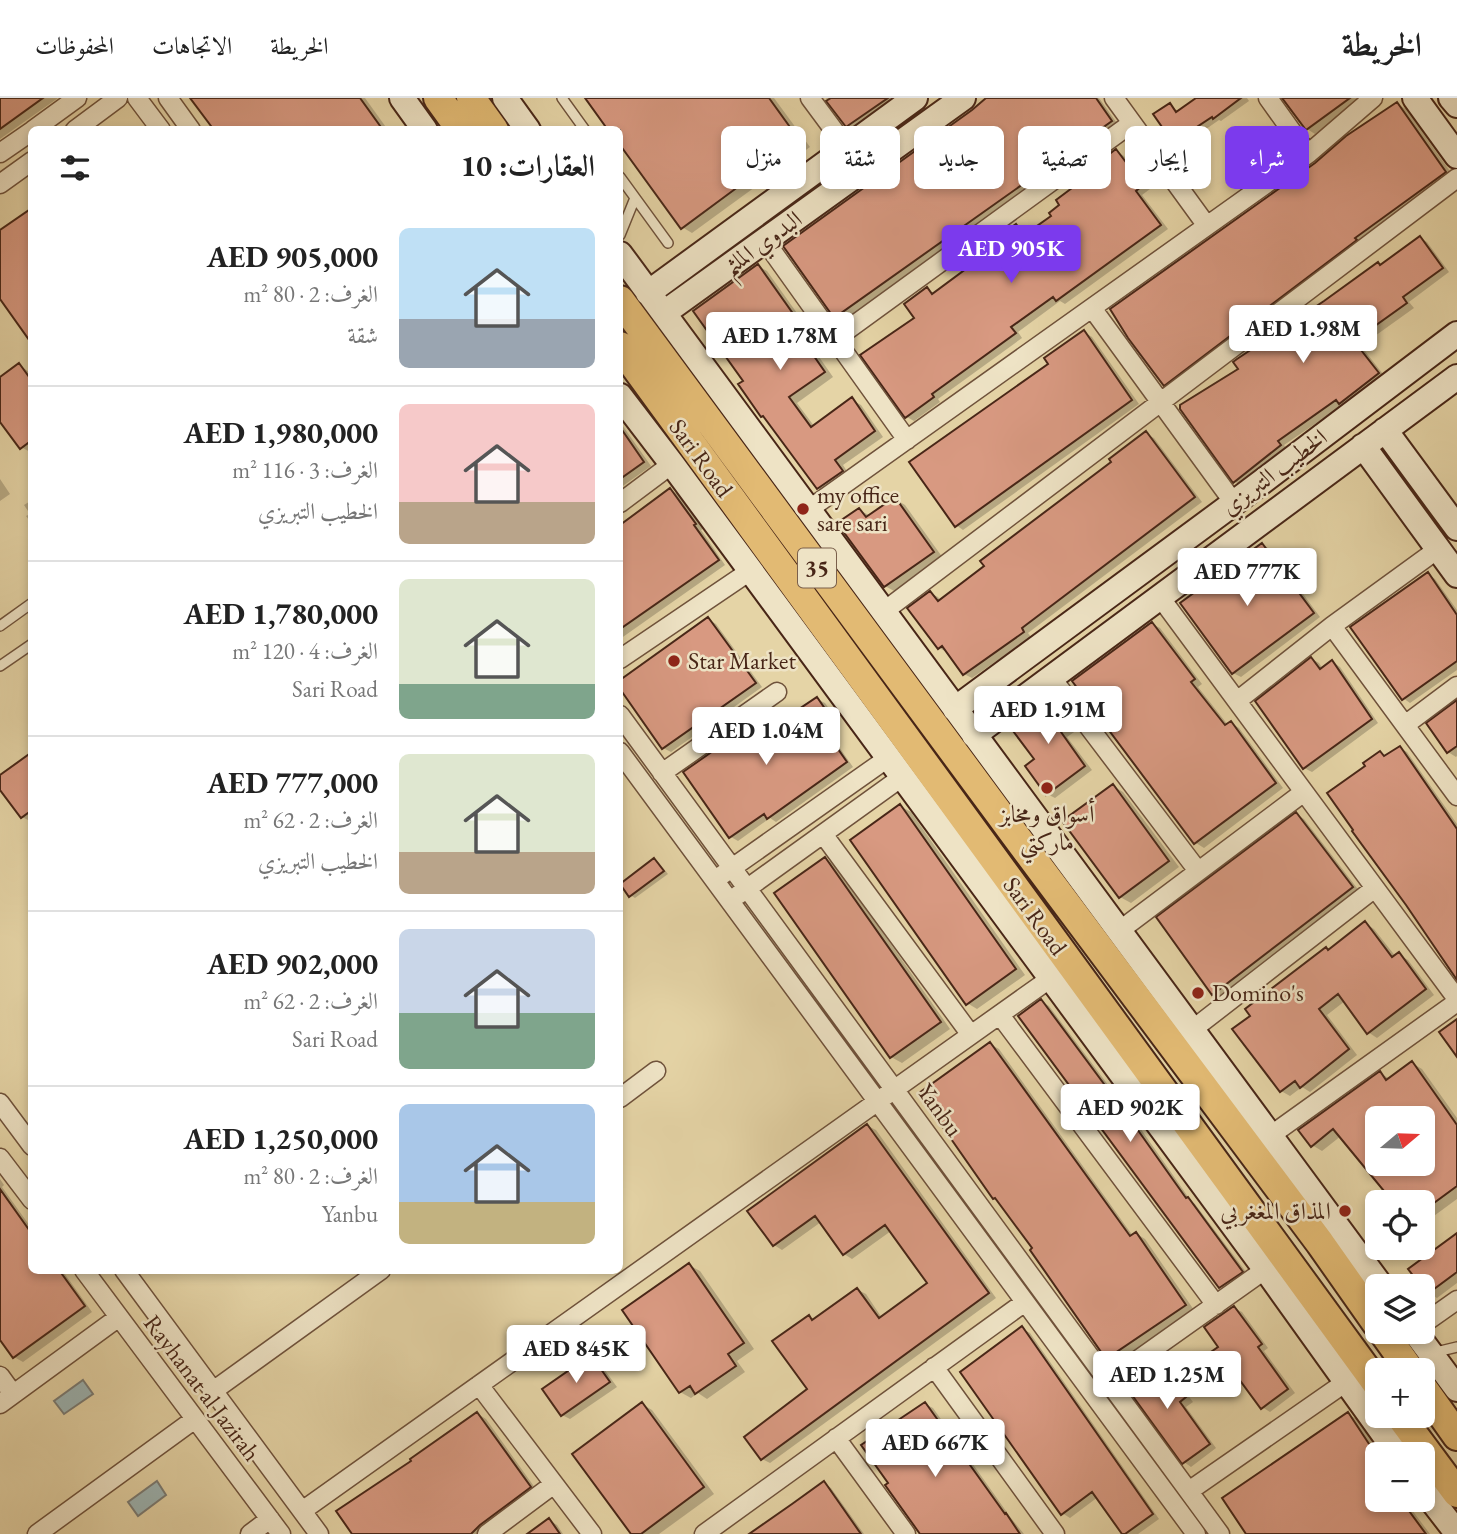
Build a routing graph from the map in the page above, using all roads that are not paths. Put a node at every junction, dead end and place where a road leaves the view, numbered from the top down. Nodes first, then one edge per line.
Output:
1 (77, 98) edge
2 (118, 98) edge
3 (137, 98) edge
4 (168, 98) edge
5 (402, 98) edge
6 (438, 98) edge
7 (471, 98) edge
8 (505, 98) edge
9 (562, 98) edge
10 (810, 98) edge
11 (915, 98) edge
12 (963, 98) edge
13 (1114, 98) edge
14 (1268, 98) edge
15 (1373, 98) edge
16 (1415, 98) edge
17 (1451, 98) edge
18 (1457, 106) edge
19 (1132, 123) junction
20 (38, 126) edge
21 (80, 126) edge
22 (158, 126) edge
23 (188, 126) edge
24 (422, 126) edge
25 (458, 126) edge
26 (491, 126) edge
27 (525, 126) edge
28 (582, 126) edge
29 (831, 126) edge
30 (877, 126) edge
31 (1288, 126) edge
32 (28, 133) edge
33 (0, 153) edge
34 (1309, 153) edge
35 (1457, 156) edge
36 (28, 164) edge
37 (820, 168) edge
38 (1457, 178) edge
39 (623, 181) edge
40 (0, 184) edge
41 (1259, 189) edge
42 (635, 198) junction
43 (1207, 226) junction
44 (623, 228) edge
45 (765, 241) junction
46 (668, 243) dead end
47 (623, 258) edge
48 (648, 293) junction
49 (623, 304) edge
50 (1091, 308) junction
51 (664, 313) junction
52 (1457, 334) edge
53 (835, 338) junction
54 (623, 350) edge
55 (1457, 377) edge
56 (623, 400) edge
57 (1161, 403) junction
58 (1385, 430) junction
59 (906, 440) junction
60 (1363, 446) junction
61 (671, 464) junction
62 (623, 501) edge
63 (1234, 503) junction
64 (808, 510) junction
65 (1457, 528) edge
66 (1438, 549) junction
67 (750, 571) junction
68 (1457, 575) edge
69 (1160, 597) junction
70 (28, 606) edge
71 (883, 612) junction
72 (0, 626) edge
73 (1332, 626) junction
74 (28, 647) edge
75 (623, 657) edge
76 (0, 666) edge
77 (1052, 677) junction
78 (1457, 686) edge
79 (777, 692) dead end
80 (1237, 701) junction
81 (956, 709) junction
82 (623, 719) edge
83 (1405, 725) junction
84 (974, 734) junction
85 (623, 756) edge
86 (895, 767) junction
87 (663, 773) junction
88 (1304, 792) junction
89 (1457, 796) edge
90 (823, 834) junction
91 (732, 868) junction
92 (1198, 871) junction
93 (714, 881) junction
94 (1376, 888) junction
95 (747, 889) junction
96 (729, 901) junction
97 (1119, 931) junction
98 (1051, 978) junction
99 (1457, 1001) edge
100 (1000, 1014) junction
101 (1192, 1030) junction
102 (971, 1035) junction
103 (656, 1072) dead end
104 (894, 1090) junction
105 (623, 1096) edge
106 (877, 1102) junction
107 (0, 1103) edge
108 (1270, 1136) junction
109 (28, 1141) edge
110 (0, 1158) edge
111 (28, 1195) edge
112 (1266, 1269) junction
113 (87, 1274) edge
114 (127, 1274) edge
115 (375, 1274) edge
116 (1372, 1274) edge
117 (1457, 1300) edge
118 (1025, 1302) junction
119 (1216, 1305) junction
120 (1365, 1307) edge
121 (1435, 1316) edge
122 (119, 1317) junction
123 (1398, 1344) edge
124 (1457, 1347) edge
125 (1415, 1358) edge
126 (1430, 1358) edge
127 (934, 1367) junction
128 (1365, 1368) edge
129 (1435, 1373) edge
130 (0, 1376) edge
131 (1108, 1381) junction
132 (1346, 1382) junction
133 (479, 1385) junction
134 (1457, 1389) edge
135 (213, 1391) junction
136 (7, 1399) edge
137 (1435, 1405) edge
138 (195, 1419) junction
139 (1410, 1428) edge
140 (1457, 1436) edge
141 (836, 1438) junction
142 (1389, 1442) edge
143 (554, 1484) junction
144 (1189, 1491) junction
145 (1457, 1493) edge
146 (1435, 1505) edge
147 (302, 1511) junction
148 (275, 1527) edge
149 (1457, 1533) edge
150 (37, 1534) edge
151 (250, 1534) edge
152 (319, 1534) edge
153 (487, 1534) edge
154 (592, 1534) edge
155 (704, 1534) edge
156 (906, 1534) edge
157 (1055, 1534) edge
158 (1196, 1534) edge
159 (1220, 1534) edge

1 - 20 street
2 - 21 street
3 - 22 street
4 - 23 street
5 - 24 main road
6 - 25 main road
7 - 26 main road
8 - 27 main road
9 - 28 lane
10 - 29 street
11 - 30 main road, البدوي الملثم
12 - 45 main road, البدوي الملثم
13 - 19 street
14 - 31 street
15 - 34 street
16 - 35 main road
17 - 18 main road
19 - 43 street
19 - 53 street
32 - 33 street
36 - 40 street
37 - 48 main road, البدوي الملثم
38 - 57 street
39 - 42 lane
41 - 43 street
42 - 44 lane
42 - 46 lane
43 - 50 street
45 - 51 main road, البدوي الملثم
45 - 53 street
47 - 48 main road
48 - 51 main road
49 - 120 main road, Sari Road / 35
50 - 57 street
50 - 59 street
51 - 64 main road
52 - 63 main road, الخطيب التبريزي
53 - 59 street
54 - 128 main road, Sari Road / 35
55 - 58 main road, الخطيب التبريزي
56 - 61 main road
57 - 63 street
57 - 71 street
58 - 60 main road, الخطيب التبريزي
58 - 65 main road
59 - 64 street
60 - 66 main road
60 - 69 main road, الخطيب التبريزي
61 - 62 street
61 - 67 main road
63 - 81 main road, الخطيب التبريزي
64 - 71 main road
66 - 68 main road
66 - 73 street
67 - 75 street
67 - 86 main road
69 - 77 main road, الخطيب التبريزي
69 - 80 street
70 - 72 lane
71 - 81 main road
73 - 80 street
73 - 83 street
74 - 76 lane
77 - 84 main road, الخطيب التبريزي
77 - 92 street
78 - 83 street
79 - 87 street
80 - 88 street
81 - 84 main road
82 - 87 street, Yanbu
83 - 89 street
84 - 97 main road
85 - 93 street, Yanbu
86 - 90 street
86 - 91 street
86 - 98 main road
87 - 91 street, Yanbu
88 - 92 street
88 - 94 street
90 - 95 street
90 - 102 street
91 - 93 street
91 - 95 street, Yanbu
92 - 97 street
93 - 96 street, Yanbu
94 - 99 street
94 - 101 street
95 - 96 street
95 - 104 street, Yanbu
96 - 106 street, Yanbu
97 - 101 main road
98 - 100 street
98 - 112 main road
99 - 108 street
100 - 102 street
100 - 119 street
101 - 108 main road
102 - 104 street
103 - 105 street
104 - 106 street
104 - 131 street, Yanbu
106 - 118 street, Yanbu
106 - 133 street
107 - 109 street
108 - 116 main road
110 - 111 street
112 - 119 street
112 - 132 main road
113 - 122 street, Rayhanat al Jazirah
114 - 135 street, Rayhanat al Jazirah
115 - 135 street
117 - 121 street
118 - 127 street
118 - 158 street, Yanbu
119 - 131 street
122 - 136 street
122 - 138 street, Rayhanat al Jazirah
123 - 125 main road
124 - 126 lane
127 - 141 street
127 - 157 street
129 - 134 main road
130 - 136 street
131 - 144 street, Yanbu
132 - 142 main road
132 - 144 street
133 - 143 street
133 - 147 street
135 - 147 street, Rayhanat al Jazirah
137 - 140 main road
138 - 148 street, Rayhanat al Jazirah
138 - 150 street
139 - 145 main road
141 - 155 street
141 - 156 street
143 - 153 street
143 - 154 street
144 - 159 street, Yanbu
146 - 149 main road
147 - 152 street, Rayhanat al Jazirah
148 - 151 street

